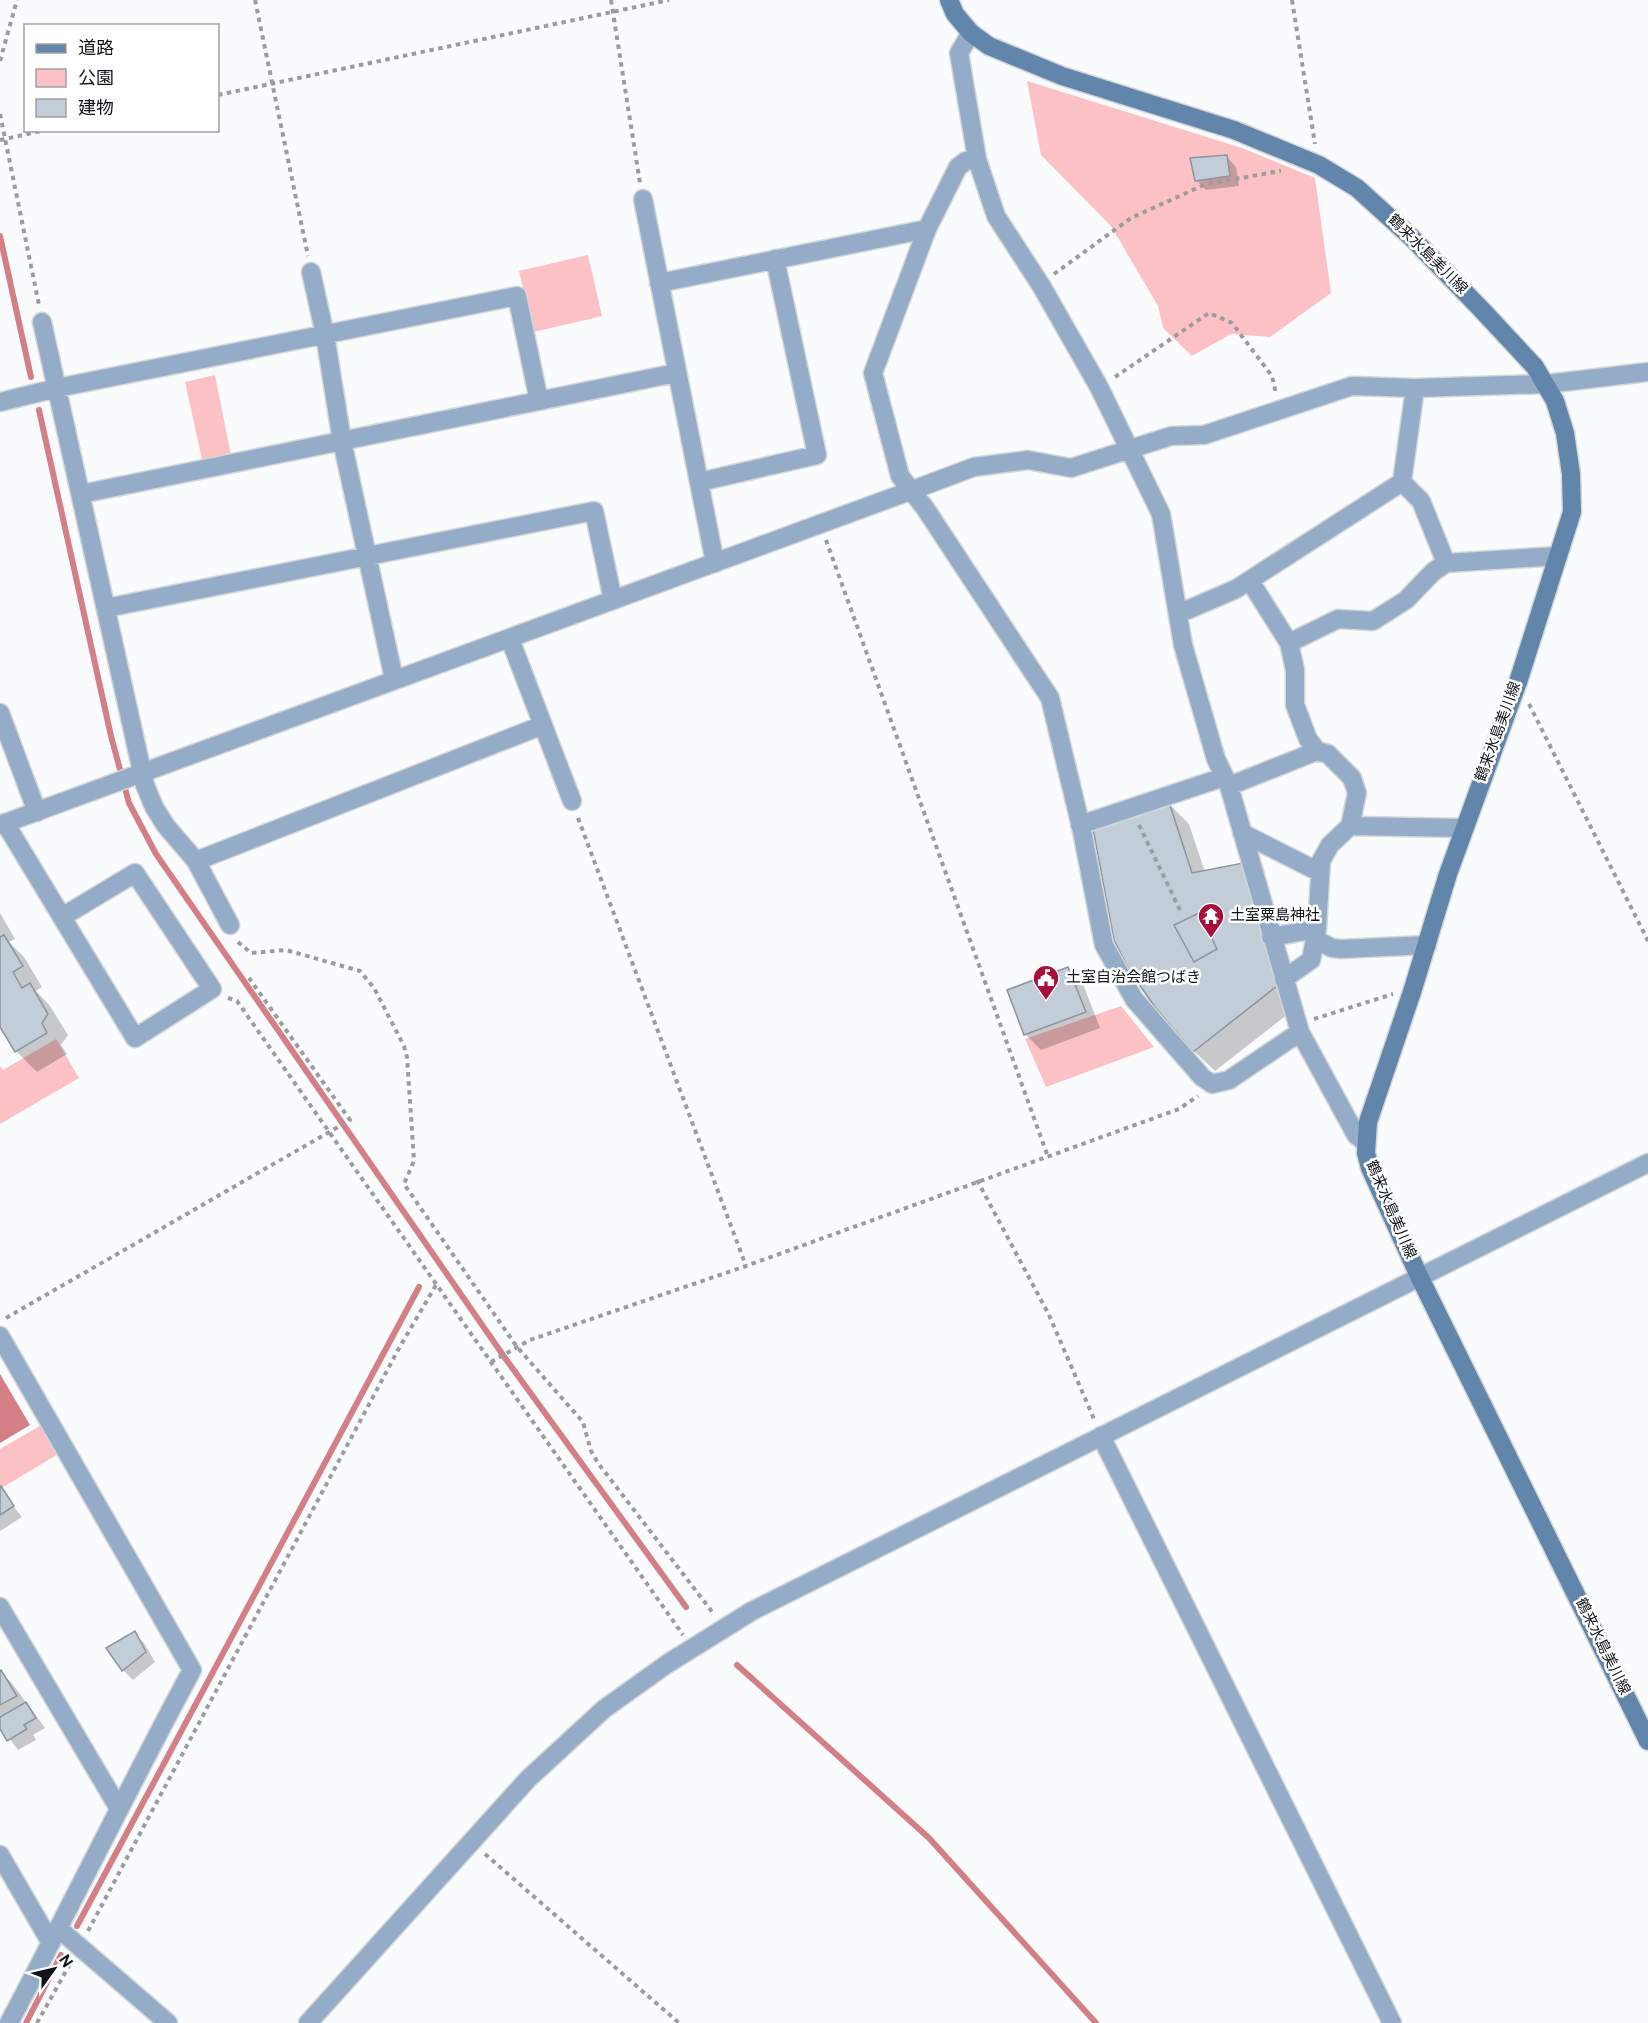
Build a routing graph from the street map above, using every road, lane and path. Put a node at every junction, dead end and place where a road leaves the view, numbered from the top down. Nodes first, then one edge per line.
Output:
1 (17, 0) edge
2 (255, 0) edge
3 (611, 0) edge
4 (669, 0) edge
5 (949, 0) edge
6 (1292, 0) edge
7 (614, 11) junction
8 (971, 33) junction
9 (0, 61) edge
10 (273, 83) junction
11 (219, 94) edge
12 (0, 114) edge
13 (37, 132) edge
14 (2, 140) edge
15 (977, 159) junction
16 (1318, 165) junction
17 (1285, 171) dead end
18 (643, 199) joint
19 (927, 229) junction
20 (775, 259) junction
21 (311, 272) joint
22 (659, 283) junction
23 (1042, 287) junction
24 (42, 321) joint
25 (326, 335) junction
26 (1648, 372) edge
27 (676, 373) junction
28 (1546, 384) junction
29 (1099, 387) junction
30 (57, 388) junction
31 (1415, 388) junction
32 (539, 401) junction
33 (0, 402) edge
34 (1280, 411) junction
35 (342, 441) junction
36 (1130, 451) junction
37 (699, 482) junction
38 (1402, 482) junction
39 (910, 491) junction
40 (81, 494) junction
41 (821, 525) junction
42 (366, 556) junction
43 (1558, 556) junction
44 (715, 563) junction
45 (1446, 563) junction
46 (1250, 581) junction
47 (613, 600) junction
48 (106, 608) junction
49 (1178, 614) junction
50 (510, 639) junction
51 (1290, 643) junction
52 (394, 679) junction
53 (1518, 682) junction
54 (0, 713) edge
55 (543, 725) junction
56 (1317, 751) junction
57 (137, 776) junction
58 (1227, 782) junction
59 (572, 801) joint
60 (1131, 808) junction
61 (37, 812) junction
62 (3, 824) edge
63 (1080, 825) junction
64 (1350, 826) junction
65 (1464, 828) junction
66 (1242, 833) junction
67 (196, 861) junction
68 (1319, 872) junction
69 (1180, 910) dead end
70 (62, 917) junction
71 (230, 925) joint
72 (1316, 934) junction
73 (1271, 937) junction
74 (1648, 941) edge
75 (1427, 945) junction
76 (249, 978) dead end
77 (1284, 979) junction
78 (1414, 988) junction
79 (212, 989) junction
80 (1299, 1028) junction
81 (1212, 1084) junction
82 (330, 1132) junction
83 (1366, 1143) junction
84 (1048, 1157) junction
85 (1648, 1163) edge
86 (978, 1180) junction
87 (746, 1266) junction
88 (1419, 1276) junction
89 (436, 1285) junction
90 (0, 1322) edge
91 (0, 1336) edge
92 (517, 1347) junction
93 (491, 1362) junction
94 (1101, 1436) junction
95 (0, 1607) edge
96 (725, 1628) junction
97 (692, 1648) junction
98 (1648, 1741) edge
99 (118, 1807) junction
100 (472, 1840) junction
101 (0, 1856) edge
102 (55, 1936) junction
103 (80, 1947) junction
104 (9, 2023) edge
105 (37, 2023) edge
106 (168, 2023) edge
107 (308, 2023) edge
108 (679, 2023) edge
109 (1392, 2023) edge

1 - 9 path
2 - 10 path
3 - 7 path
4 - 7 path
5 - 8 main road, 鶴来水島美川線
6 - 16 path
7 - 10 path
7 - 18 path
8 - 15 street
8 - 16 main road, 鶴来水島美川線
10 - 11 path
10 - 21 path
12 - 14 path
13 - 14 path
14 - 24 path
15 - 19 street
15 - 23 street
16 - 28 main road, 鶴来水島美川線
17 - 23 path
18 - 22 street
19 - 20 street
19 - 39 street
20 - 22 street
20 - 37 street
21 - 25 street
22 - 27 street
23 - 29 street
24 - 30 street
25 - 30 street
25 - 32 street
25 - 35 street
26 - 28 street
27 - 32 street
27 - 37 street
28 - 31 street
28 - 43 main road, 鶴来水島美川線
29 - 34 path
29 - 36 street
30 - 33 street
30 - 40 street
31 - 34 street
31 - 38 street
32 - 35 street
34 - 36 street
35 - 40 street
35 - 42 street
36 - 39 street
36 - 49 street
37 - 44 street
38 - 45 street
38 - 46 street
39 - 41 street
39 - 63 street
40 - 48 street
41 - 44 street
41 - 84 path
42 - 47 street
42 - 48 street
42 - 52 street
43 - 45 street
43 - 53 main road, 鶴来水島美川線
44 - 47 street
45 - 51 street
46 - 49 street
46 - 51 street
47 - 50 street
48 - 57 street
49 - 58 street
50 - 52 street
50 - 55 street
51 - 56 street
52 - 57 street
53 - 65 main road, 鶴来水島美川線
53 - 74 path
54 - 61 street
55 - 59 street
55 - 67 street
56 - 58 street
56 - 64 street
57 - 61 street
57 - 67 street
58 - 60 street
58 - 66 street
59 - 87 path
60 - 63 street
60 - 69 path
61 - 62 street
62 - 70 street
63 - 81 street
64 - 65 street
64 - 68 street
65 - 75 main road, 鶴来水島美川線
66 - 68 street
66 - 73 street
67 - 71 street
68 - 72 street
70 - 79 street
70 - 79 street
71 - 92 path
72 - 73 street
72 - 75 street
72 - 77 street
73 - 77 street
75 - 78 main road, 鶴来水島美川線
76 - 82 path
77 - 80 street
78 - 80 path
78 - 83 main road, 鶴来水島美川線
79 - 82 path
80 - 81 street
80 - 83 street
81 - 84 path
82 - 89 path
82 - 90 path
83 - 88 main road, 鶴来水島美川線
84 - 86 path
85 - 88 street
86 - 87 path
86 - 94 path
87 - 92 path
88 - 94 street
88 - 98 main road, 鶴来水島美川線
89 - 93 path
89 - 103 path
91 - 99 street
92 - 93 path
92 - 96 path
93 - 97 path
94 - 96 street
94 - 109 street
95 - 99 street
96 - 97 street
97 - 100 street
99 - 102 street
100 - 107 street
100 - 108 path
101 - 102 street
102 - 103 street
102 - 104 street
103 - 105 path
103 - 106 street

